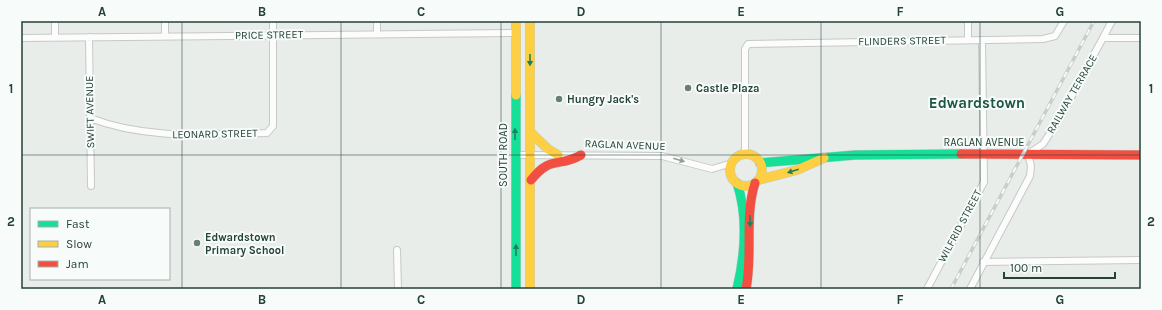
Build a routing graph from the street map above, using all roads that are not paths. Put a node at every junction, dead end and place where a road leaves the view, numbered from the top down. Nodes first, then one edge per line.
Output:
1 (55, 21) edge
2 (165, 21) edge
3 (273, 21) edge
4 (377, 21) edge
5 (516, 21) edge
6 (530, 21) edge
7 (968, 21) edge
8 (1064, 21) edge
9 (1112, 21) edge
10 (516, 33) junction
11 (377, 34) junction
12 (273, 35) junction
13 (165, 36) junction
14 (55, 37) junction
15 (21, 38) edge
16 (89, 38) junction
17 (1104, 38) junction
18 (1141, 38) edge
19 (968, 40) junction
20 (982, 40) junction
21 (90, 118) junction
22 (530, 132) junction
23 (984, 153) junction
24 (745, 154) junction
25 (1028, 154) junction
26 (515, 155) junction
27 (530, 155) junction
28 (558, 155) junction
29 (581, 155) junction
30 (1141, 155) edge
31 (827, 157) junction
32 (732, 163) junction
33 (760, 163) junction
34 (531, 180) junction
35 (757, 182) junction
36 (737, 184) junction
37 (91, 186) dead end
38 (397, 250) dead end
39 (1141, 260) edge
40 (983, 262) junction
41 (398, 289) edge
42 (516, 289) edge
43 (530, 289) edge
44 (737, 289) edge
45 (746, 289) edge
46 (927, 289) edge
47 (970, 289) edge

1 - 14 street
2 - 13 street
3 - 12 street, LEONARD STREET
4 - 11 street
5 - 10 main road, SOUTH ROAD
6 -> 22 main road
7 - 19 street
8 - 20 street, FLINDERS STREET
9 - 17 street, RAILWAY TERRACE
10 - 11 street, PRICE STREET
26 -> 10 main road, SOUTH ROAD
11 - 12 street, PRICE STREET
12 - 13 street, PRICE STREET
12 - 21 street, LEONARD STREET
13 - 16 street, PRICE STREET
14 - 15 street, PRICE STREET
14 - 16 street, PRICE STREET
16 - 21 street, SWIFT AVENUE
17 - 18 street
17 - 25 street, RAILWAY TERRACE
19 - 20 street, FLINDERS STREET
19 - 24 street, FLINDERS STREET
20 - 23 street, WILFRID STREET
21 - 37 street, SWIFT AVENUE
22 - 27 main road
22 - 28 main road
23 - 25 main road, RAGLAN AVENUE
23 - 31 main road, RAGLAN AVENUE
23 - 46 street, WILFRID STREET
24 - 32 main road
24 - 33 main road
25 - 30 main road, RAGLAN AVENUE
25 - 40 street
26 - 27 street, RAGLAN AVENUE
42 -> 26 main road, SOUTH ROAD
27 - 28 street, RAGLAN AVENUE
27 - 34 main road
28 - 29 street, RAGLAN AVENUE
29 -> 32 street, RAGLAN AVENUE
29 - 34 main road
31 - 33 main road, RAGLAN AVENUE
31 -> 35 main road, RAGLAN AVENUE
32 - 36 main road
33 - 35 main road
34 - 43 main road
35 - 36 main road
35 -> 45 main road
36 - 44 main road
38 - 41 street
39 - 40 street
40 - 47 street

